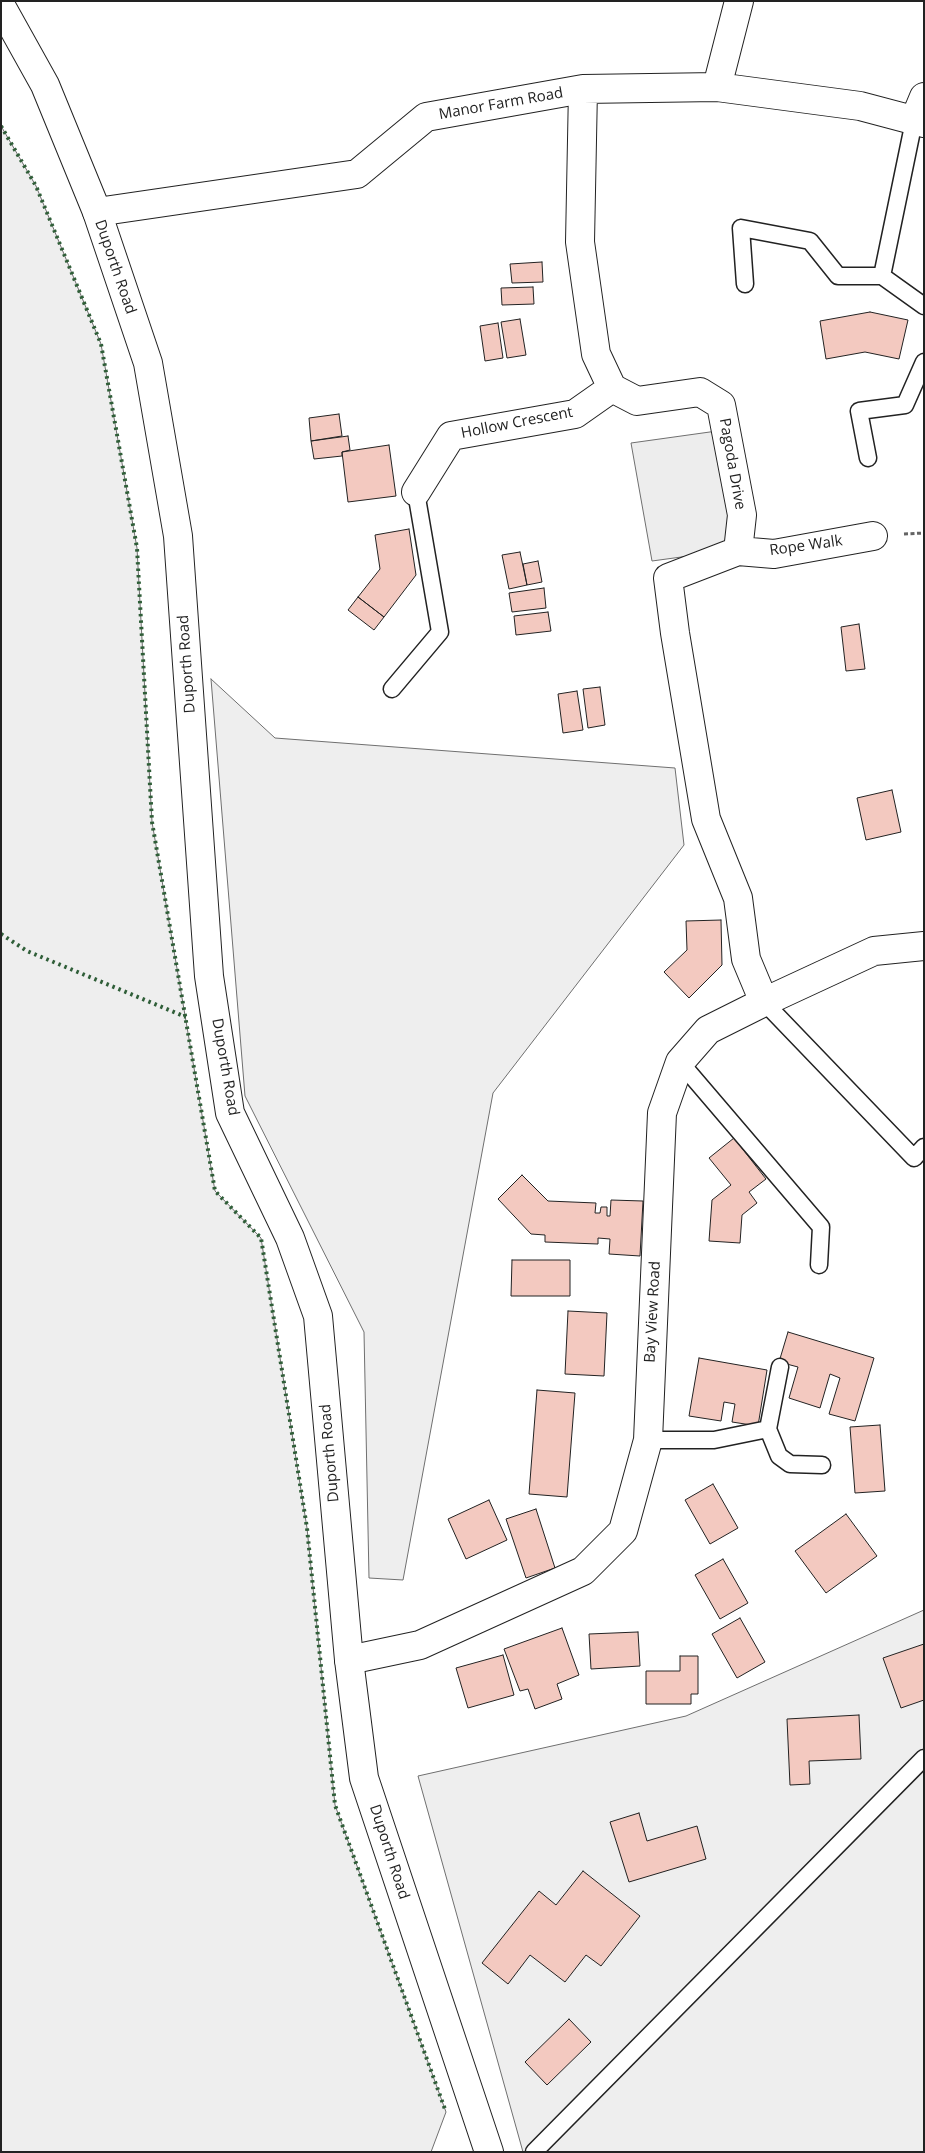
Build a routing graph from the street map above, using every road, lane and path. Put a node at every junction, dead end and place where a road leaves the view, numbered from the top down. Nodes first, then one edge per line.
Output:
1 (739, 1) edge
2 (1, 6) edge
3 (717, 87) junction
4 (583, 89) junction
5 (920, 114) edge
6 (97, 212) junction
7 (882, 276) junction
8 (744, 284) dead end
9 (924, 306) edge
10 (924, 362) edge
11 (612, 388) junction
12 (868, 458) dead end
13 (416, 492) joint
14 (874, 536) dead end
15 (738, 551) junction
16 (392, 689) dead end
17 (924, 946) edge
18 (764, 1002) junction
19 (680, 1062) junction
20 (924, 1147) edge
21 (819, 1266) dead end
22 (780, 1367) dead end
23 (768, 1429) junction
24 (648, 1440) junction
25 (822, 1465) dead end
26 (349, 1660) junction
27 (924, 1758) edge
28 (489, 2152) edge
29 (534, 2152) edge

1 - 3 street
2 - 6 street, Duporth Road
3 - 4 street, Manor Farm Road
3 - 5 street, Manor Farm Road
4 - 6 street, Manor Farm Road
4 - 11 street
5 - 7 lane
6 - 26 street, Duporth Road
7 - 8 lane
7 - 9 lane
10 - 12 lane
11 - 13 street, Hollow Crescent
11 - 15 street, Pagoda Drive
13 - 16 lane
14 - 15 street, Rope Walk
15 - 18 street
17 - 18 street, Bay View Road
18 - 19 street, Bay View Road
18 - 20 lane
19 - 21 lane
19 - 24 street, Bay View Road
22 - 23 lane
23 - 24 lane
23 - 25 lane
24 - 26 street, Bay View Road
26 - 28 street, Duporth Road
27 - 29 lane

